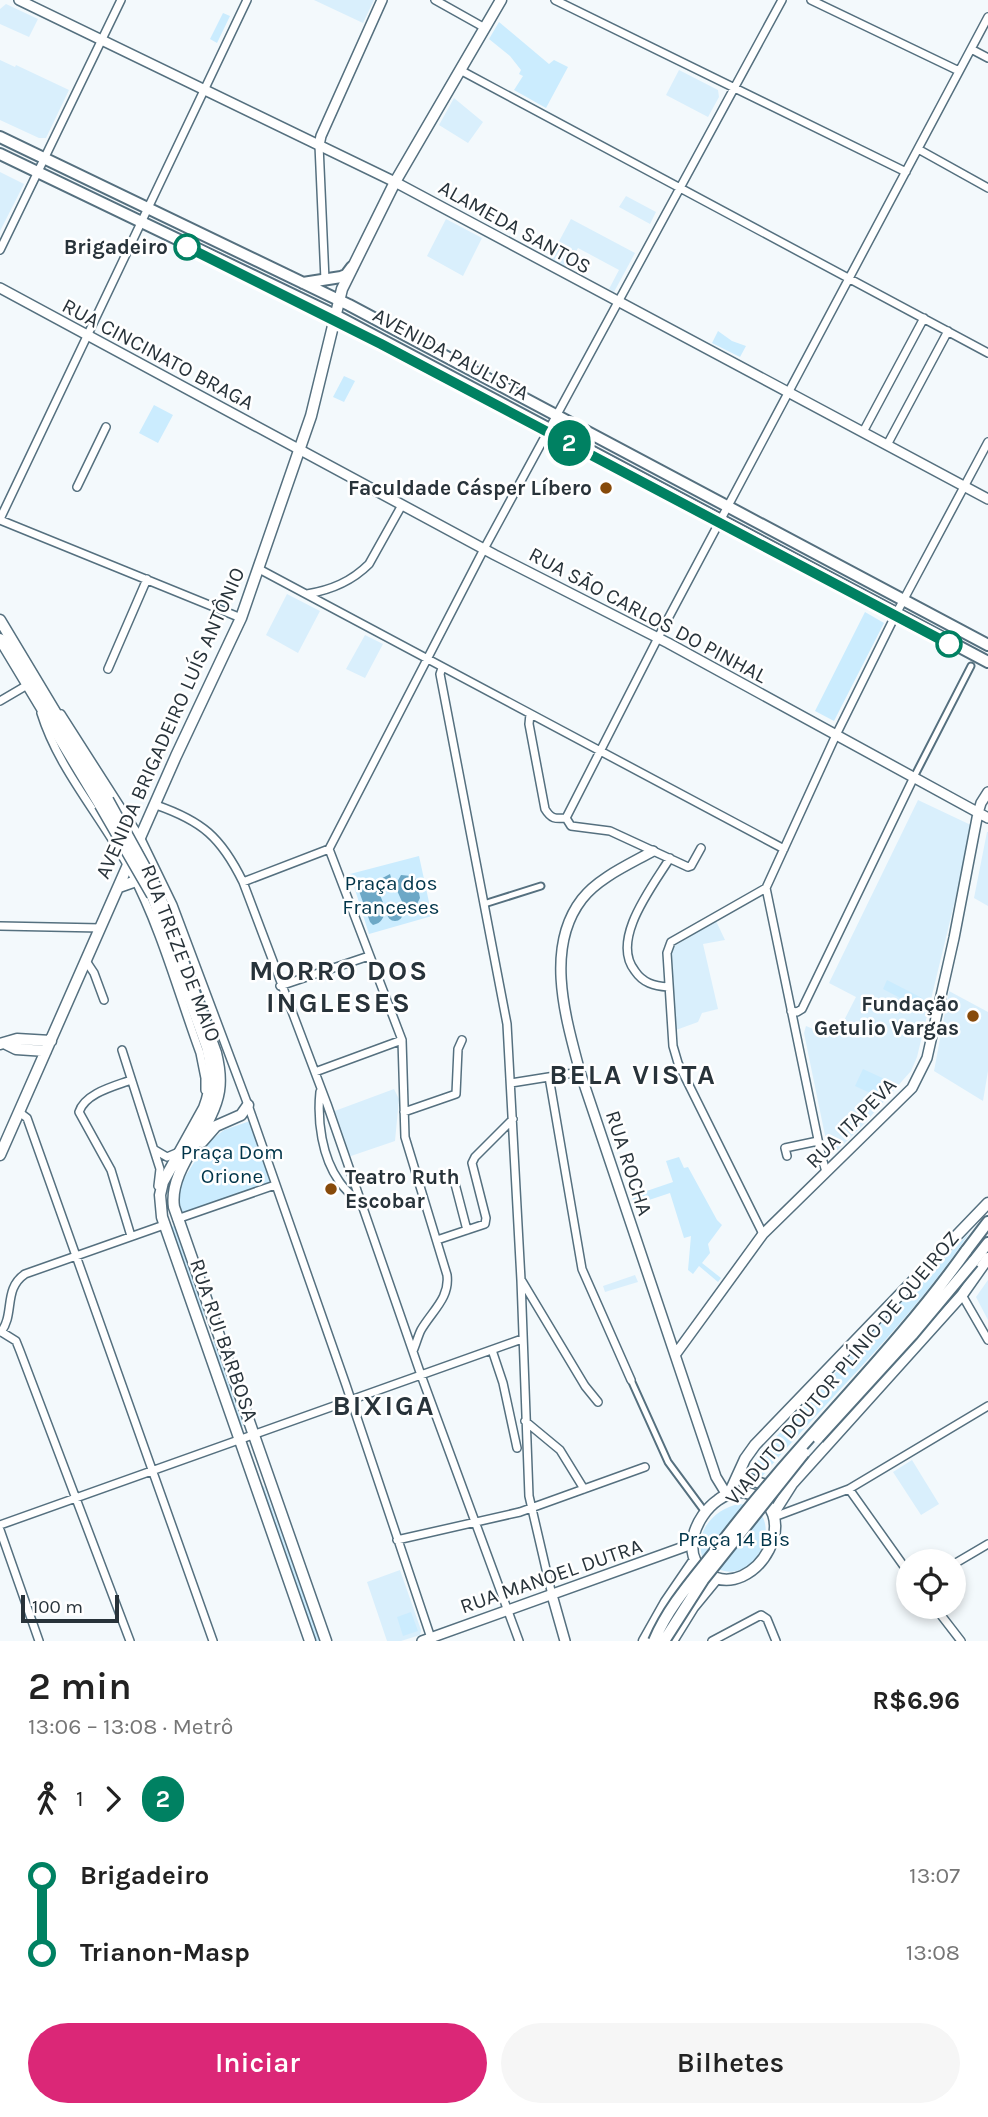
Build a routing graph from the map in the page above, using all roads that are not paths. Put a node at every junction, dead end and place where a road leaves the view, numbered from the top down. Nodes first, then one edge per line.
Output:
1 (19, 0) edge
2 (121, 0) edge
3 (247, 0) edge
4 (382, 0) edge
5 (435, 0) edge
6 (501, 0) edge
7 (555, 0) edge
8 (782, 0) edge
9 (811, 0) edge
10 (988, 18) edge
11 (485, 28) junction
12 (102, 40) junction
13 (971, 49) junction
14 (988, 58) edge
15 (460, 70) junction
16 (959, 71) junction
17 (734, 88) junction
18 (204, 89) junction
19 (0, 137) edge
20 (319, 145) junction
21 (918, 149) junction
22 (0, 154) edge
23 (44, 159) junction
24 (906, 172) junction
25 (38, 173) junction
26 (395, 182) junction
27 (680, 188) junction
28 (988, 188) edge
29 (147, 208) junction
30 (141, 222) junction
31 (0, 250) edge
32 (352, 267) junction
33 (849, 279) junction
34 (325, 280) junction
35 (303, 283) junction
36 (0, 288) edge
37 (339, 300) junction
38 (617, 302) junction
39 (335, 315) junction
40 (924, 318) junction
41 (948, 331) junction
42 (87, 334) junction
43 (988, 353) edge
44 (789, 393) junction
45 (556, 416) junction
46 (106, 427) dead end
47 (549, 429) junction
48 (863, 432) junction
49 (988, 442) edge
50 (887, 445) junction
51 (300, 450) junction
52 (965, 486) junction
53 (77, 487) dead end
54 (988, 499) edge
55 (402, 505) junction
56 (728, 508) junction
57 (0, 519) edge
58 (721, 520) junction
59 (484, 549) junction
60 (259, 569) junction
61 (147, 579) junction
62 (306, 594) junction
63 (904, 601) junction
64 (896, 614) junction
65 (241, 618) junction
66 (0, 620) edge
67 (658, 638) junction
68 (0, 639) edge
69 (988, 645) edge
70 (427, 660) junction
71 (988, 663) edge
72 (971, 666) dead end
73 (442, 668) junction
74 (108, 669) dead end
75 (31, 682) junction
76 (40, 697) junction
77 (0, 701) edge
78 (530, 714) junction
79 (836, 734) junction
80 (601, 752) junction
81 (914, 777) junction
82 (988, 792) edge
83 (104, 803) junction
84 (156, 805) junction
85 (978, 813) junction
86 (566, 818) junction
87 (988, 818) edge
88 (130, 821) junction
89 (108, 833) junction
90 (141, 839) junction
91 (701, 848) dead end
92 (329, 849) junction
93 (784, 849) junction
94 (653, 850) junction
95 (150, 856) junction
96 (670, 858) junction
97 (128, 867) junction
98 (159, 873) junction
99 (136, 881) junction
100 (243, 882) junction
101 (541, 886) dead end
102 (119, 887) junction
103 (766, 888) junction
104 (140, 891) junction
105 (155, 893) junction
106 (484, 904) junction
107 (0, 926) edge
108 (102, 928) junction
109 (369, 956) junction
110 (86, 961) junction
111 (280, 986) junction
112 (668, 987) junction
113 (104, 1000) dead end
114 (791, 1011) junction
115 (402, 1040) junction
116 (462, 1040) dead end
117 (3, 1044) edge
118 (49, 1046) junction
119 (121, 1050) dead end
120 (314, 1072) junction
121 (580, 1072) junction
122 (549, 1077) junction
123 (131, 1080) junction
124 (511, 1083) junction
125 (320, 1090) junction
126 (248, 1105) junction
127 (204, 1108) junction
128 (19, 1112) junction
129 (404, 1112) junction
130 (513, 1118) junction
131 (818, 1141) junction
132 (195, 1146) junction
133 (785, 1148) dead end
134 (155, 1150) junction
135 (181, 1150) junction
136 (0, 1154) edge
137 (827, 1172) junction
138 (454, 1180) dead end
139 (275, 1185) junction
140 (988, 1203) edge
141 (360, 1205) junction
142 (177, 1219) junction
143 (163, 1221) junction
144 (988, 1222) edge
145 (467, 1230) junction
146 (763, 1234) junction
147 (131, 1236) junction
148 (437, 1240) junction
149 (988, 1243) edge
150 (77, 1256) junction
151 (988, 1258) edge
152 (522, 1280) junction
153 (962, 1295) junction
154 (211, 1317) junction
155 (402, 1323) junction
156 (198, 1325) junction
157 (421, 1330) junction
158 (0, 1331) edge
159 (218, 1335) junction
160 (203, 1339) junction
161 (522, 1339) junction
162 (988, 1340) edge
163 (492, 1350) junction
164 (413, 1352) junction
165 (674, 1355) junction
166 (421, 1375) junction
167 (631, 1380) joint
168 (351, 1400) junction
169 (598, 1402) dead end
170 (988, 1406) edge
171 (526, 1421) junction
172 (252, 1435) junction
173 (238, 1440) junction
174 (517, 1448) dead end
175 (645, 1467) dead end
176 (741, 1469) junction
177 (153, 1471) junction
178 (267, 1478) junction
179 (719, 1481) junction
180 (734, 1482) junction
181 (253, 1483) junction
182 (792, 1483) junction
183 (584, 1489) junction
184 (849, 1489) junction
185 (724, 1496) junction
186 (76, 1498) junction
187 (530, 1509) junction
188 (705, 1512) junction
189 (773, 1516) junction
190 (474, 1522) junction
191 (0, 1528) edge
192 (397, 1540) junction
193 (692, 1544) junction
194 (988, 1544) edge
195 (896, 1555) edge
196 (966, 1557) edge
197 (694, 1561) junction
198 (716, 1579) junction
199 (552, 1595) junction
200 (508, 1610) junction
201 (944, 1619) edge
202 (428, 1640) edge
203 (39, 1641) edge
204 (130, 1641) edge
205 (213, 1641) edge
206 (310, 1641) edge
207 (326, 1641) edge
208 (519, 1641) edge
209 (565, 1641) edge
210 (644, 1641) edge
211 (654, 1641) edge
212 (664, 1641) edge
213 (672, 1641) edge
214 (712, 1641) edge
215 (776, 1641) edge
216 (961, 1641) edge

1 - 12 street, ALAMEDA SANTOS
2 - 12 street
3 - 18 street
4 - 20 street
5 - 11 street
6 - 11 main road, AVENIDA BRIGADEIRO LUÍS ANTÔNIO
7 - 17 street
8 - 17 street
9 - 16 street
10 - 13 street
11 - 15 main road, AVENIDA BRIGADEIRO LUÍS ANTÔNIO
12 - 18 street, ALAMEDA SANTOS
12 - 23 street
13 - 14 street
13 - 16 street
15 - 26 main road, AVENIDA BRIGADEIRO LUÍS ANTÔNIO
15 - 27 street
16 - 21 street
17 - 24 street
17 - 27 street
18 - 20 street, ALAMEDA SANTOS
18 - 29 street
19 - 23 main road, AVENIDA PAULISTA
20 - 26 street, ALAMEDA SANTOS
20 - 34 street
21 - 24 street
21 - 28 street
22 - 25 main road, AVENIDA PAULISTA
23 - 25 street
23 - 29 main road, AVENIDA PAULISTA
24 - 33 street
25 - 30 main road, AVENIDA PAULISTA
25 - 31 street
26 - 32 main road, AVENIDA BRIGADEIRO LUÍS ANTÔNIO
26 - 38 street, ALAMEDA SANTOS
27 - 33 street
27 - 38 street
29 - 30 street
29 - 35 main road, AVENIDA PAULISTA
30 - 39 main road, AVENIDA PAULISTA
30 - 42 street
32 - 34 main road
32 - 37 main road, AVENIDA BRIGADEIRO LUÍS ANTÔNIO
33 - 40 street
33 - 44 street
34 - 35 main road
35 - 37 main road, AVENIDA PAULISTA
36 - 42 street, RUA CINCINATO BRAGA
37 - 39 main road, AVENIDA BRIGADEIRO LUÍS ANTÔNIO
37 - 45 main road, AVENIDA PAULISTA
38 - 44 street, ALAMEDA SANTOS
38 - 45 street
39 - 47 main road, AVENIDA PAULISTA
39 - 51 main road, AVENIDA BRIGADEIRO LUÍS ANTÔNIO
40 - 41 street
40 - 48 street
41 - 43 street
41 - 50 street
42 - 51 street, RUA CINCINATO BRAGA
42 - 57 street
44 - 48 street, ALAMEDA SANTOS
44 - 56 street
45 - 47 street
45 - 56 main road, AVENIDA PAULISTA
46 - 53 street
47 - 58 main road, AVENIDA PAULISTA
47 - 59 street
48 - 50 street, ALAMEDA SANTOS
49 - 52 street
50 - 52 street, ALAMEDA SANTOS
51 - 55 street, RUA SÃO CARLOS DO PINHAL
51 - 60 main road, AVENIDA BRIGADEIRO LUÍS ANTÔNIO
52 - 54 street, ALAMEDA SANTOS
52 - 63 street
55 - 59 street, RUA SÃO CARLOS DO PINHAL
55 - 62 street
56 - 58 street
56 - 63 main road, AVENIDA PAULISTA
57 - 61 street
58 - 64 main road, AVENIDA PAULISTA
58 - 67 street
59 - 67 street, RUA SÃO CARLOS DO PINHAL
59 - 70 street
60 - 62 street
60 - 65 main road, AVENIDA BRIGADEIRO LUÍS ANTÔNIO
61 - 65 street
61 - 74 street
62 - 70 street
63 - 64 street
63 - 69 main road, AVENIDA PAULISTA
64 - 71 main road, AVENIDA PAULISTA
64 - 79 street
65 - 84 main road, AVENIDA BRIGADEIRO LUÍS ANTÔNIO
66 - 75 main road
67 - 79 street, RUA SÃO CARLOS DO PINHAL
67 - 80 street
68 - 75 main road
70 - 73 street
70 - 92 street
72 - 81 street
73 - 78 street
73 - 106 street
75 - 76 main road
75 - 77 street
76 - 83 main road
76 - 83 main road
76 - 88 street, RUA TREZE DE MAIO
76 - 89 street, RUA TREZE DE MAIO
78 - 80 street
78 - 86 street
79 - 81 street, RUA SÃO CARLOS DO PINHAL
79 - 93 street
80 - 86 street
80 - 93 street
81 - 85 street, RUA SÃO CARLOS DO PINHAL
81 - 114 street
82 - 85 street, RUA ITAPEVA
83 - 105 main road, bridge
84 - 90 main road, AVENIDA BRIGADEIRO LUÍS ANTÔNIO
84 - 100 street
85 - 87 street, RUA SÃO CARLOS DO PINHAL
85 - 137 street, RUA ITAPEVA
86 - 94 street
88 - 89 street
88 - 90 street, RUA TREZE DE MAIO
89 - 97 street, RUA TREZE DE MAIO
90 - 95 street, RUA TREZE DE MAIO
90 - 97 main road, AVENIDA BRIGADEIRO LUÍS ANTÔNIO
91 - 96 street
92 - 100 street
92 - 109 street
93 - 103 street
94 - 96 street
94 - 121 street, RUA ROCHA
95 - 98 street, RUA TREZE DE MAIO
95 - 99 street
96 - 112 street
97 - 99 street, RUA TREZE DE MAIO
97 - 102 main road, AVENIDA BRIGADEIRO LUÍS ANTÔNIO
98 - 104 street
98 - 126 street, RUA TREZE DE MAIO
99 - 102 main road
99 - 104 street, RUA TREZE DE MAIO
100 - 111 street
101 - 106 street
102 - 108 main road, AVENIDA BRIGADEIRO LUÍS ANTÔNIO
103 - 112 street
103 - 114 street
104 - 127 street, RUA TREZE DE MAIO
105 - 127 main road
105 - 132 main road
106 - 124 street
107 - 108 street
108 - 110 main road, AVENIDA BRIGADEIRO LUÍS ANTÔNIO
109 - 111 street
109 - 115 street
110 - 113 street
110 - 118 main road, AVENIDA BRIGADEIRO LUÍS ANTÔNIO
111 - 120 street
112 - 146 street
114 - 131 street
115 - 120 street
115 - 129 street
116 - 129 street
117 - 118 main road
118 - 128 main road, AVENIDA BRIGADEIRO LUÍS ANTÔNIO
119 - 123 street, RUA RUI BARBOSA
120 - 125 street
121 - 122 street
121 - 165 street, RUA ROCHA
122 - 124 street
122 - 167 street
123 - 134 street, RUA RUI BARBOSA
123 - 147 street
124 - 130 street
125 - 141 street
125 - 141 street
126 - 132 main road
126 - 139 street, RUA TREZE DE MAIO
127 - 135 main road, RUA TREZE DE MAIO
128 - 136 main road, AVENIDA BRIGADEIRO LUÍS ANTÔNIO
128 - 150 street
129 - 148 street
130 - 145 street
130 - 152 street
131 - 133 street
131 - 137 street
132 - 142 main road
134 - 135 street
134 - 143 street, RUA RUI BARBOSA
135 - 143 main road
137 - 146 street, RUA ITAPEVA
138 - 145 street
139 - 142 street
139 - 168 street, RUA TREZE DE MAIO
140 - 176 main road
141 - 155 street
142 - 154 main road, RUA RUI BARBOSA
143 - 147 street
143 - 156 main road, RUA RUI BARBOSA
144 - 211 main road, VIADUTO DOUTOR PLÍNIO DE QUEIROZ, bridge
145 - 148 street
146 - 165 street, RUA ITAPEVA
147 - 150 street
148 - 157 street
149 - 212 main road, VIADUTO DOUTOR PLÍNIO DE QUEIROZ, bridge
150 - 158 street
150 - 177 street
151 - 153 main road
152 - 161 street
152 - 169 street
153 - 162 street
153 - 182 main road
154 - 156 main road
154 - 159 main road, RUA RUI BARBOSA
155 - 157 street
155 - 164 street
156 - 160 main road, RUA RUI BARBOSA
157 - 164 street
158 - 186 street
159 - 160 main road
159 - 172 main road, RUA RUI BARBOSA
160 - 173 main road, RUA RUI BARBOSA
161 - 163 street
161 - 171 street
163 - 166 street
163 - 174 street
164 - 166 street
165 - 179 street, RUA ROCHA
166 - 168 street
166 - 190 street
167 - 188 street
168 - 172 street
168 - 192 street, RUA TREZE DE MAIO
170 - 184 street
171 - 183 street
171 - 187 street
172 - 173 street
172 - 178 main road, RUA RUI BARBOSA
173 - 177 street
173 - 181 main road, RUA RUI BARBOSA
175 - 183 street
176 - 180 main road
176 - 182 main road
177 - 186 street
177 - 205 street
178 - 181 main road
178 - 207 main road, RUA RUI BARBOSA
179 - 180 main road
179 - 185 street, RUA ROCHA
180 - 185 main road
181 - 206 main road, RUA RUI BARBOSA
182 - 189 main road
183 - 187 street
184 - 189 street
184 - 195 street
185 - 188 main road
185 - 189 main road
186 - 191 street
186 - 204 street
187 - 190 street
187 - 199 street
188 - 193 main road
189 - 198 main road
190 - 192 street
190 - 200 street
191 - 203 street
192 - 202 street, RUA TREZE DE MAIO
193 - 197 main road
193 - 199 street, RUA MANOEL DUTRA
194 - 196 street
197 - 198 main road
197 - 210 main road
198 - 213 main road
199 - 200 street, RUA MANOEL DUTRA
199 - 209 street
200 - 202 street, RUA MANOEL DUTRA
200 - 208 street
201 - 216 street
214 - 215 street

